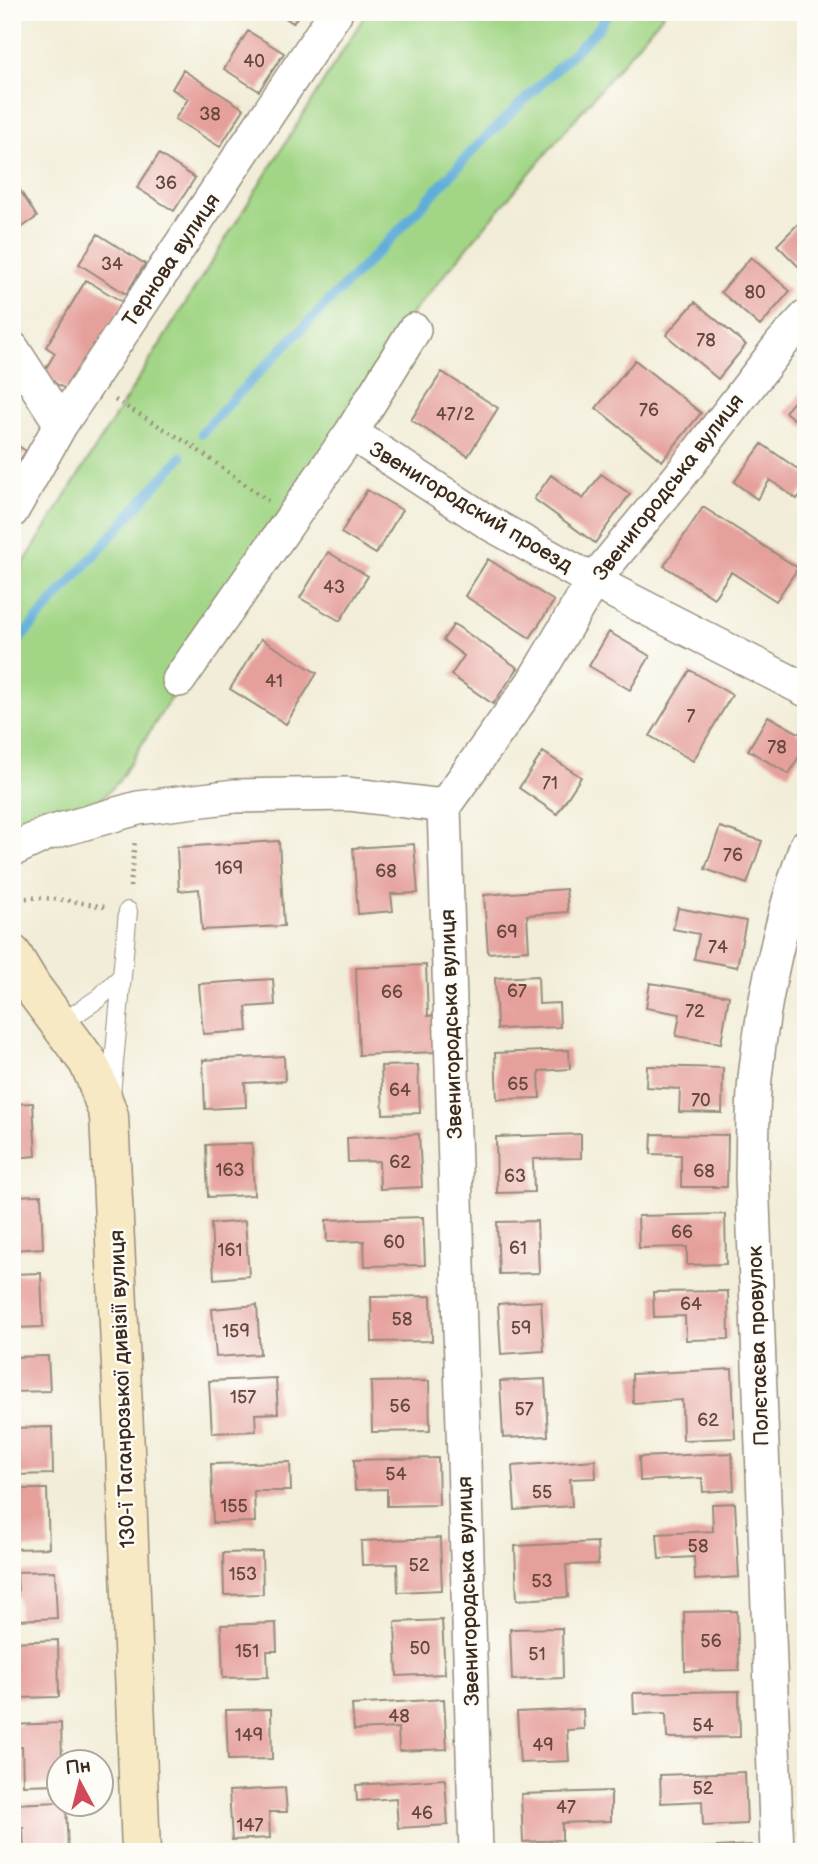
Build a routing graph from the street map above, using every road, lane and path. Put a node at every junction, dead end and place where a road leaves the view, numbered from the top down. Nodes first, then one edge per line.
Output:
1 (336, 12) edge
2 (806, 317) edge
3 (415, 330) dead end
4 (12, 348) edge
5 (86, 387) junction
6 (61, 424) junction
7 (351, 433) junction
8 (12, 510) edge
9 (291, 518) junction
10 (593, 581) junction
11 (179, 680) dead end
12 (806, 690) edge
13 (444, 806) junction
14 (138, 808) junction
15 (806, 846) edge
16 (12, 850) edge
17 (12, 900) edge
18 (128, 911) junction
19 (12, 954) edge
20 (121, 977) junction
21 (59, 1025) junction
22 (109, 1115) junction
23 (141, 1852) edge
24 (476, 1852) edge
25 (777, 1852) edge

1 - 5 street, Тернова вулиця
2 - 10 street, Звенигородська вулиця
3 - 7 street
4 - 6 street
5 - 6 street, Тернова вулиця
5 - 9 path
6 - 8 street, Тернова вулиця
7 - 9 street
7 - 10 street, Звенигородский проезд
9 - 11 street
10 - 12 street, Звенигородский проезд
10 - 13 street, Звенигородська вулиця
13 - 14 street
13 - 24 street, Звенигородська вулиця
14 - 16 street
14 - 18 path
15 - 25 street, Полєтаєва провулок
17 - 18 path
18 - 20 lane
19 - 21 street, 130-ї Таганрозької дивізії вулиця
20 - 21 lane
20 - 22 lane
21 - 22 street, 130-ї Таганрозької дивізії вулиця
22 - 23 street, 130-ї Таганрозької дивізії вулиця

